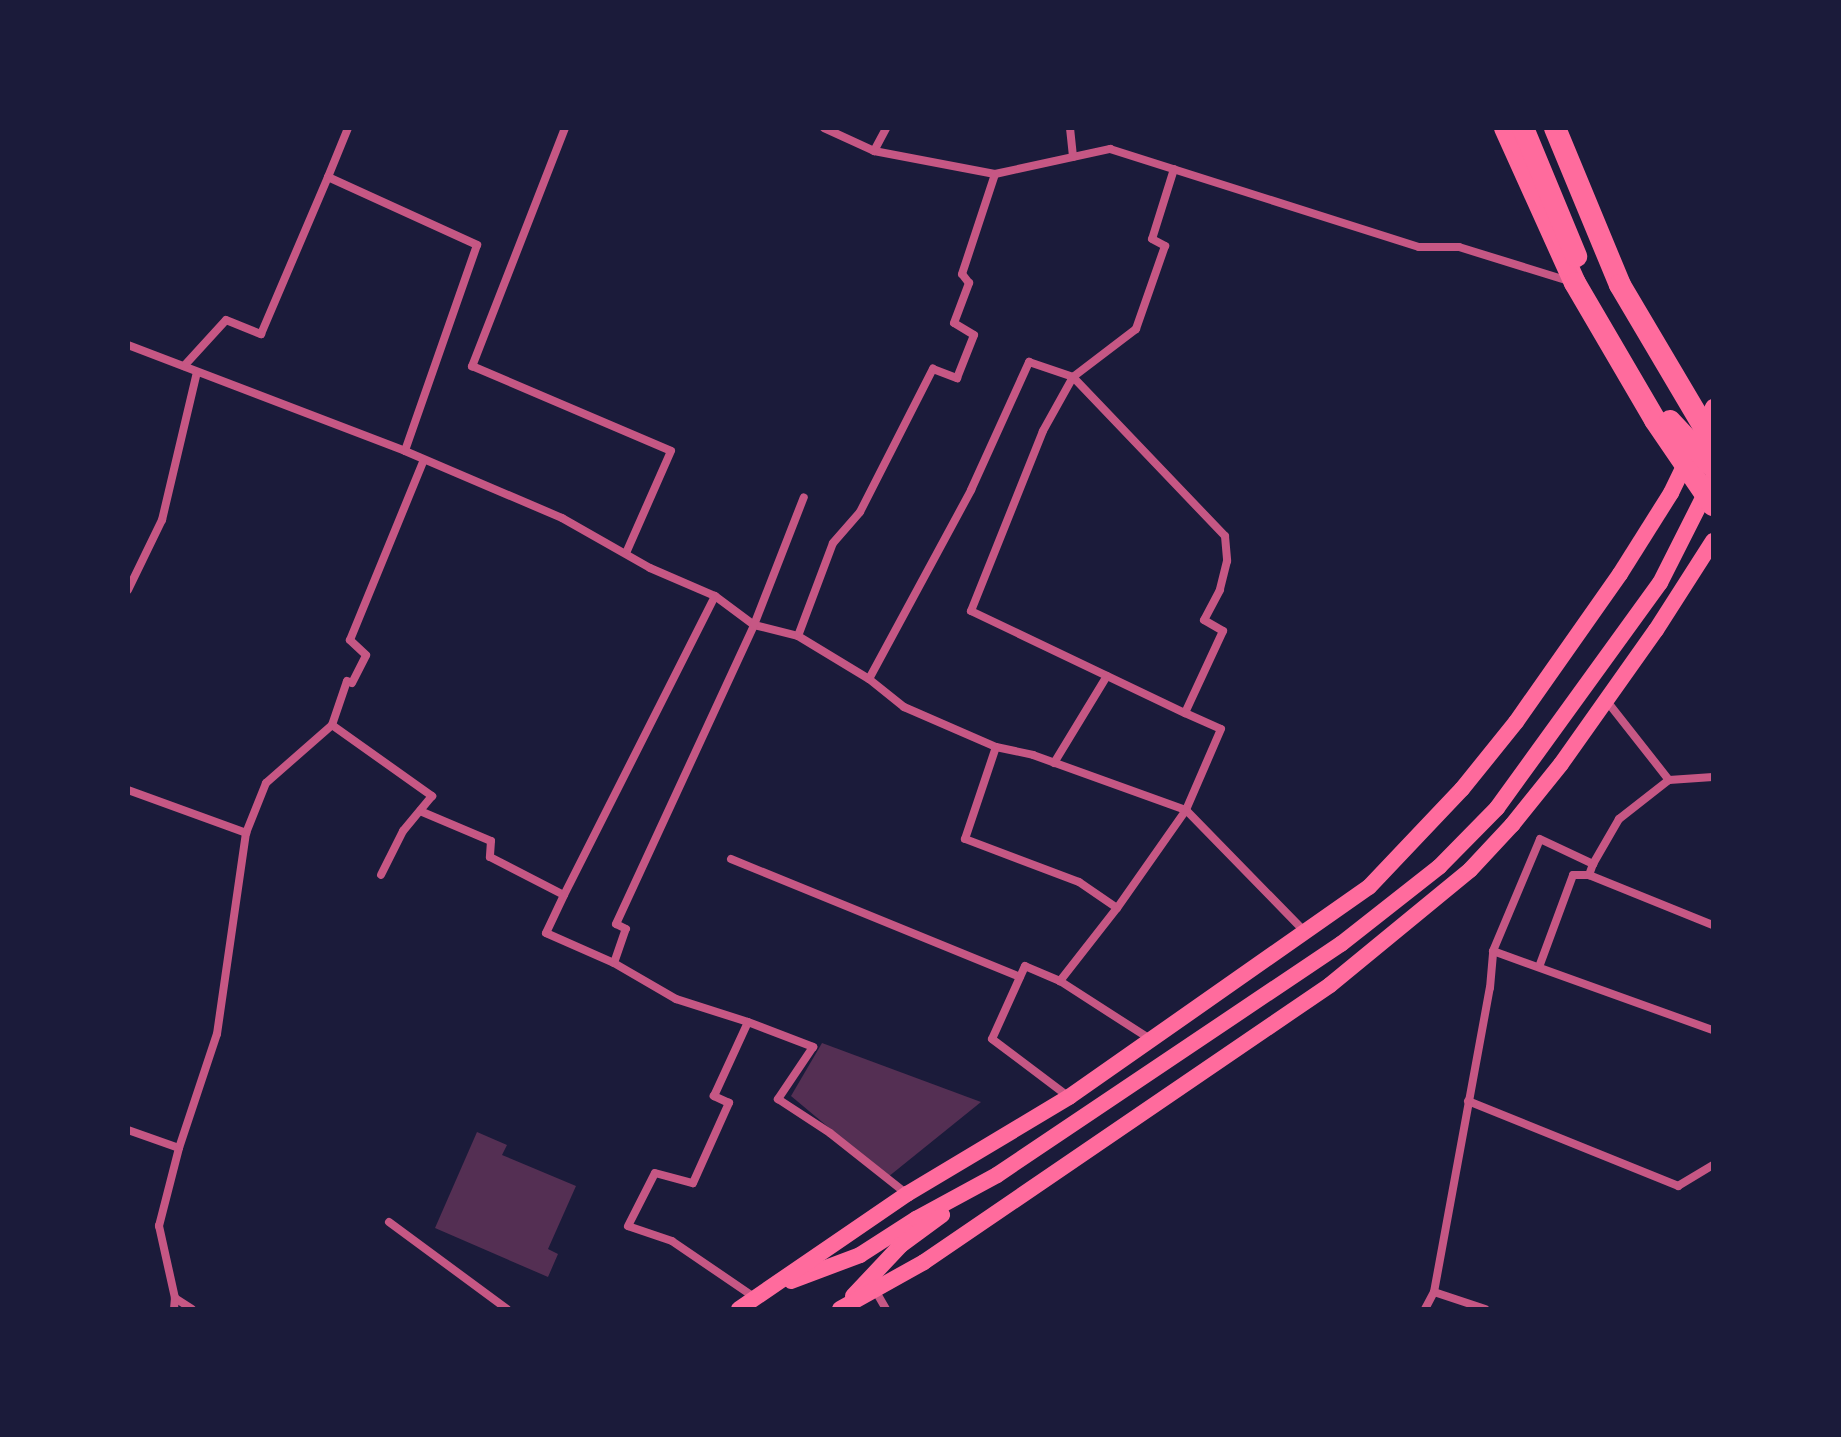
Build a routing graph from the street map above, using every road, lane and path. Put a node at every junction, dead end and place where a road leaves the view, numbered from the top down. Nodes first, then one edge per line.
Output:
1 (348, 128) edge
2 (565, 128) edge
3 (824, 128) edge
4 (886, 128) edge
5 (1070, 128) edge
6 (1505, 128) edge
7 (1523, 128) edge
8 (1555, 128) edge
9 (1567, 128) edge
10 (874, 151) junction
11 (1073, 157) junction
12 (1174, 169) junction
13 (995, 174) junction
14 (328, 177) junction
15 (1575, 283) junction
16 (128, 345) edge
17 (184, 366) junction
18 (197, 372) junction
19 (1073, 377) junction
20 (1711, 426) edge
21 (405, 451) junction
22 (424, 460) junction
23 (1685, 465) junction
24 (1713, 467) edge
25 (1713, 478) edge
26 (804, 497) dead end
27 (1712, 504) edge
28 (1713, 541) edge
29 (626, 553) junction
30 (128, 590) edge
31 (715, 596) junction
32 (754, 625) junction
33 (798, 636) junction
34 (1107, 676) junction
35 (869, 679) junction
36 (1606, 700) junction
37 (1185, 713) junction
38 (332, 725) junction
39 (996, 747) junction
40 (1054, 763) junction
41 (1713, 777) edge
42 (1669, 780) junction
43 (128, 790) edge
44 (1186, 810) junction
45 (420, 811) junction
46 (246, 833) junction
47 (731, 859) dead end
48 (1593, 864) junction
49 (381, 875) dead end
50 (1589, 875) junction
51 (564, 895) junction
52 (1117, 908) junction
53 (1712, 922) edge
54 (1305, 932) junction
55 (1493, 951) junction
56 (614, 963) junction
57 (1539, 967) junction
58 (1020, 977) junction
59 (1060, 981) junction
60 (748, 1022) junction
61 (1713, 1030) edge
62 (1150, 1039) junction
63 (1069, 1097) junction
64 (1468, 1101) junction
65 (128, 1130) edge
66 (179, 1148) junction
67 (1713, 1165) edge
68 (978, 1187) junction
69 (907, 1194) junction
70 (389, 1222) dead end
71 (875, 1290) junction
72 (1434, 1292) junction
73 (760, 1294) junction
74 (175, 1298) junction
75 (174, 1309) edge
76 (192, 1309) edge
77 (507, 1309) edge
78 (739, 1309) edge
79 (840, 1309) edge
80 (886, 1309) edge
81 (1425, 1309) edge
82 (1485, 1309) edge

1 - 14 street
2 - 29 street
3 - 10 street
4 - 10 street
5 - 11 street
6 - 15 highway
7 - 24 highway
8 - 20 highway
9 - 20 highway
10 - 13 street
11 - 12 street
11 - 13 street
12 - 15 street
12 - 19 street
13 - 33 street
14 - 17 street
14 - 21 street
15 - 23 highway
16 - 17 street
17 - 18 street
18 - 21 street
18 - 30 street
19 - 34 street
19 - 35 street
19 - 37 street
20 - 23 main road
21 - 22 street
22 - 29 street
22 - 38 street
23 - 27 highway
23 - 54 main road
25 - 68 main road
26 - 32 street
28 - 36 main road
29 - 31 street
31 - 32 street
31 - 51 street
32 - 33 street
32 - 56 street
33 - 35 street
34 - 37 street
34 - 40 street
35 - 39 street
36 - 42 street
36 - 71 main road
37 - 44 street
38 - 45 street
38 - 46 street
39 - 40 street
39 - 52 street
40 - 44 street
41 - 42 street
42 - 48 street
43 - 46 street
44 - 52 street
44 - 54 street
45 - 49 street
45 - 51 street
46 - 66 street
47 - 58 street
48 - 50 street
48 - 55 street
50 - 53 street
50 - 57 street
51 - 56 street
52 - 59 street
54 - 62 main road
55 - 57 street
55 - 64 street
56 - 60 street
57 - 61 street
58 - 59 street
58 - 63 street
59 - 62 street
60 - 69 street
60 - 73 street
62 - 63 main road
63 - 69 main road
64 - 67 street
64 - 72 street
65 - 66 street
66 - 74 street
68 - 73 main road
68 - 79 main road
69 - 73 main road
70 - 77 street
71 - 79 main road
71 - 80 street
72 - 81 street
72 - 82 street
73 - 78 main road
74 - 75 street
74 - 76 street

